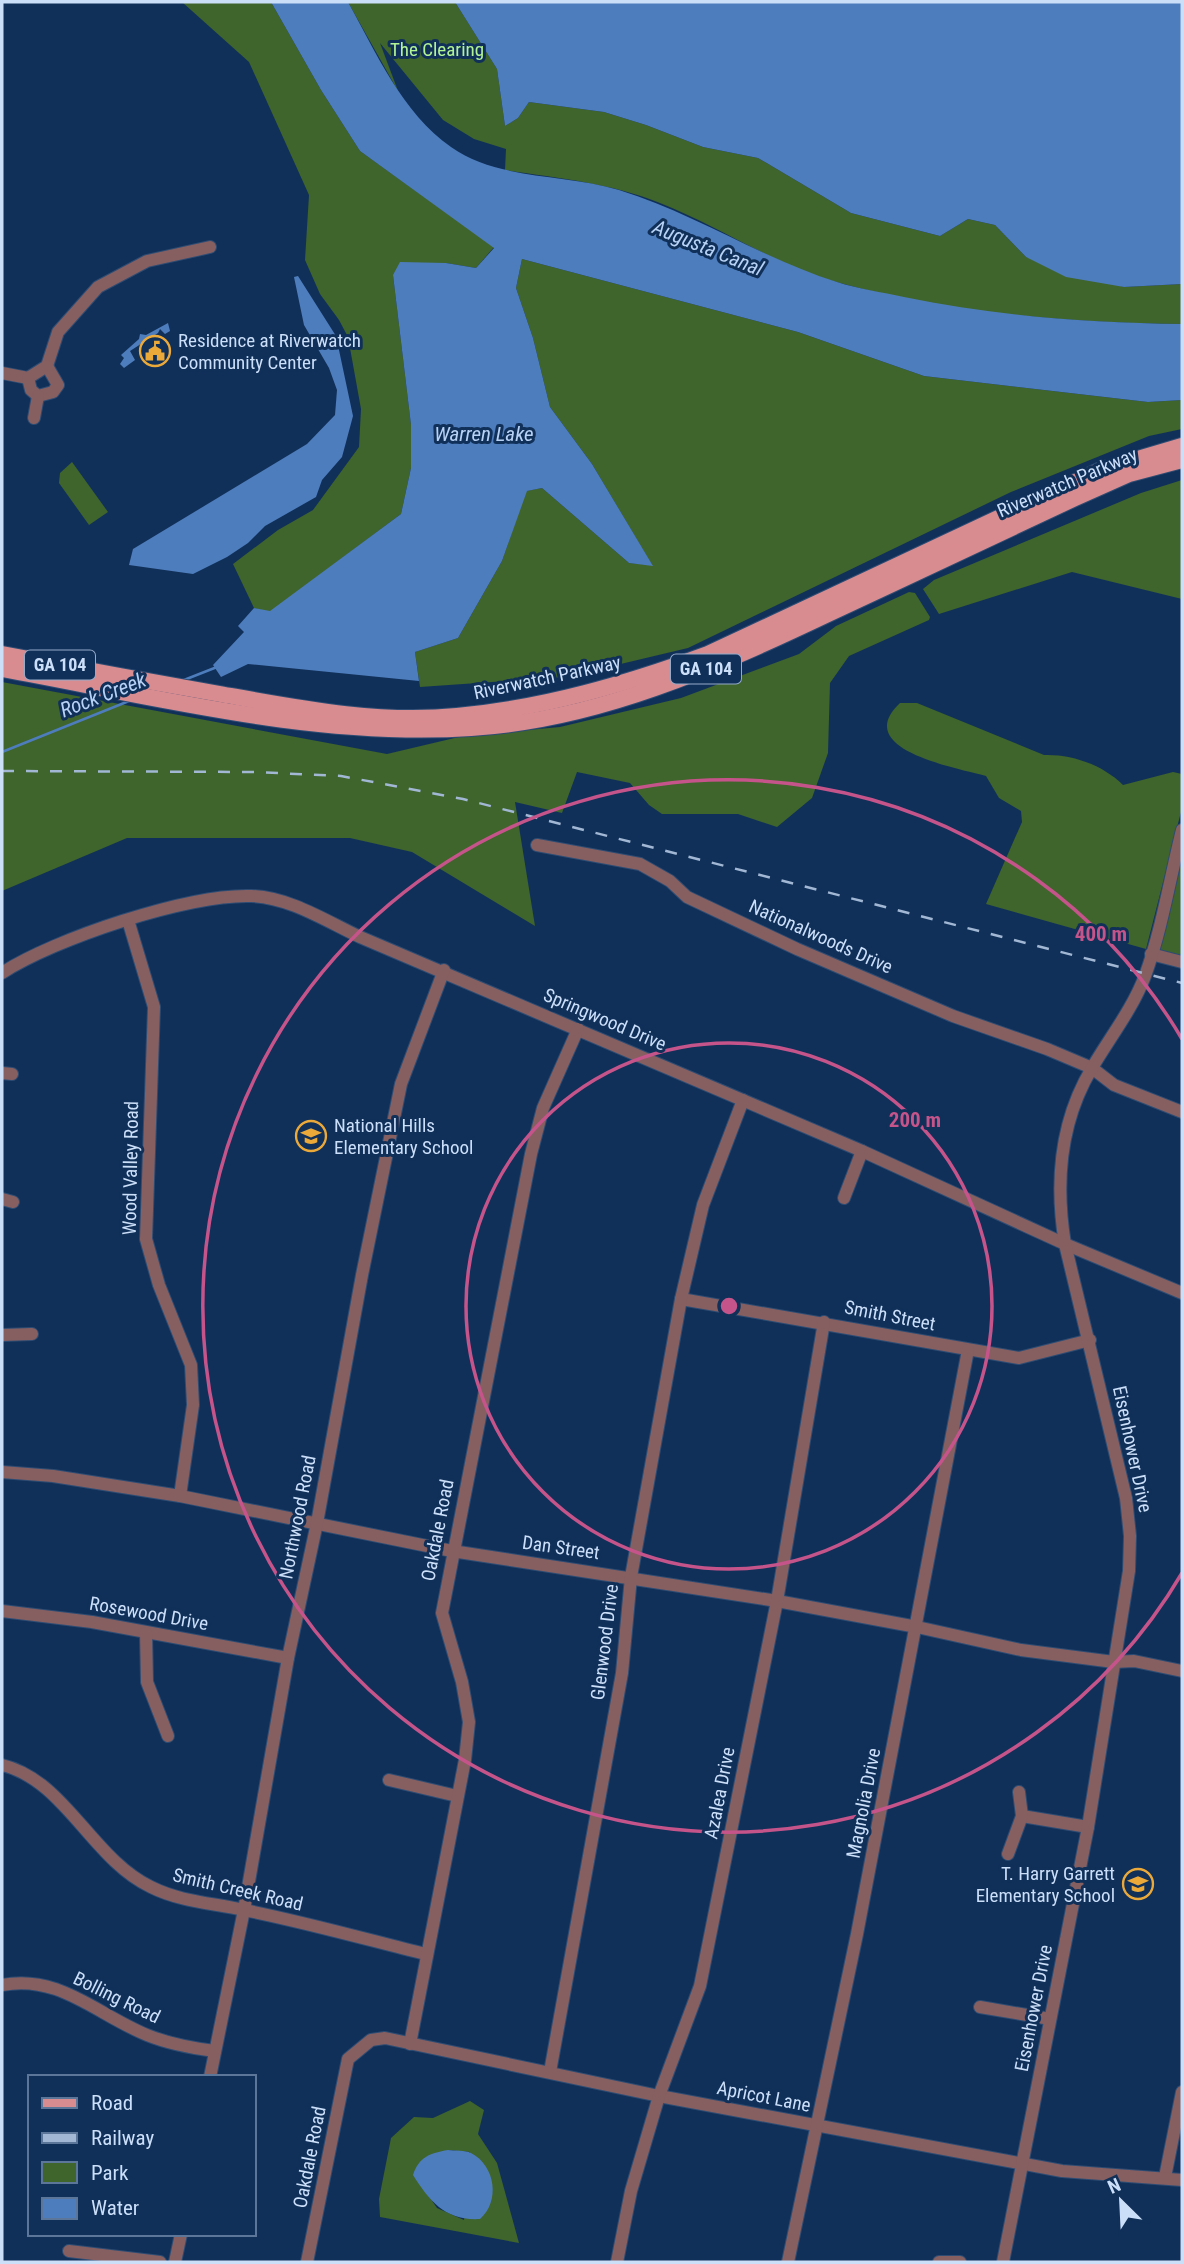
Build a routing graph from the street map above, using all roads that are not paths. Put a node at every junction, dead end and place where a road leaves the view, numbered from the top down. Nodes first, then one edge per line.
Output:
1 (210, 247) dead end
2 (47, 366) junction
3 (2, 373) edge
4 (28, 378) junction
5 (38, 396) junction
6 (34, 418) dead end
7 (1182, 446) edge
8 (1182, 460) edge
9 (2, 654) edge
10 (2, 669) edge
11 (1182, 830) edge
12 (537, 845) dead end
13 (128, 920) junction
14 (1151, 954) junction
15 (1182, 962) edge
16 (444, 970) junction
17 (2, 972) edge
18 (578, 1029) junction
19 (1092, 1068) junction
20 (743, 1100) junction
21 (1182, 1112) edge
22 (862, 1151) junction
23 (844, 1198) dead end
24 (1065, 1244) junction
25 (1182, 1293) edge
26 (681, 1299) junction
27 (824, 1322) junction
28 (32, 1334) dead end
29 (2, 1335) edge
30 (1090, 1340) junction
31 (968, 1350) junction
32 (2, 1472) edge
33 (180, 1496) junction
34 (317, 1523) junction
35 (452, 1551) junction
36 (631, 1577) junction
37 (777, 1601) junction
38 (2, 1611) edge
39 (917, 1627) junction
40 (145, 1633) junction
41 (288, 1658) junction
42 (1114, 1662) junction
43 (1182, 1671) edge
44 (168, 1735) dead end
45 (2, 1765) edge
46 (389, 1780) dead end
47 (1019, 1792) dead end
48 (457, 1796) junction
49 (1022, 1816) junction
50 (1088, 1827) junction
51 (1008, 1854) dead end
52 (244, 1910) junction
53 (425, 1954) junction
54 (2, 1985) edge
55 (980, 2007) dead end
56 (1050, 2019) junction
57 (410, 2045) junction
58 (215, 2051) junction
59 (348, 2059) joint
60 (550, 2072) junction
61 (210, 2075) edge
62 (1182, 2092) edge
63 (659, 2096) junction
64 (815, 2126) junction
65 (1022, 2162) junction
66 (1166, 2177) junction
67 (1182, 2180) edge
68 (181, 2236) edge
69 (69, 2251) dead end
70 (942, 2261) edge
71 (160, 2262) edge
72 (175, 2262) edge
73 (307, 2262) edge
74 (617, 2262) edge
75 (788, 2262) edge
76 (960, 2262) edge
77 (1003, 2262) edge

1 - 2 street
2 - 4 street
2 - 5 street
3 - 4 street
4 - 5 street
5 - 6 street
7 - 9 main road, Riverwatch Parkway / GA 104
8 - 10 main road, Riverwatch Parkway / GA 104
11 - 14 street, Eisenhower Drive
12 - 19 street, Nationalwoods Drive
13 - 16 street, Springwood Drive
13 - 17 street, Springwood Drive
13 - 33 street, Wood Valley Road
14 - 15 street
14 - 19 street, Eisenhower Drive
16 - 18 street, Springwood Drive
16 - 34 street, Northwood Road
18 - 20 street, Springwood Drive
18 - 35 street, Oakdale Road
19 - 21 street, Nationalwoods Drive
19 - 24 street, Eisenhower Drive
20 - 22 street, Springwood Drive
20 - 26 street, Glenwood Drive
22 - 23 street
22 - 24 street, Springwood Drive
24 - 25 street, Springwood Drive
24 - 30 street, Eisenhower Drive
26 - 27 street, Smith Street
26 - 36 street, Glenwood Drive
27 - 31 street, Smith Street
27 - 37 street, Azalea Drive
28 - 29 street
30 - 31 street, Smith Street
30 - 42 street, Eisenhower Drive
31 - 39 street, Magnolia Drive
32 - 33 street, Dan Street
33 - 34 street, Dan Street
34 - 35 street, Dan Street
34 - 41 street, Northwood Road
35 - 36 street, Dan Street
35 - 48 street, Oakdale Road
36 - 37 street, Dan Street
36 - 60 street, Glenwood Drive
37 - 39 street, Dan Street
37 - 63 street, Azalea Drive
38 - 40 street, Rosewood Drive
39 - 42 street, Dan Street
39 - 64 street, Magnolia Drive
40 - 41 street, Rosewood Drive
40 - 44 street
41 - 52 street, Northwood Road
42 - 43 street, Dan Street
42 - 50 street, Eisenhower Drive
45 - 52 street, Smith Creek Road
46 - 48 street
47 - 49 street
48 - 53 street, Oakdale Road
49 - 50 street
49 - 51 street
50 - 56 street, Eisenhower Drive
52 - 53 street, Smith Creek Road
52 - 58 street, Northwood Road
53 - 57 street, Oakdale Road
54 - 58 street, Bolling Road
55 - 56 street
56 - 65 street, Eisenhower Drive
57 - 59 street, Apricot Lane
57 - 60 street, Apricot Lane
58 - 61 street, Northwood Road
59 - 73 street, Oakdale Road
60 - 63 street, Apricot Lane
62 - 66 street
63 - 64 street, Apricot Lane
63 - 74 street, Azalea Drive
64 - 65 street, Apricot Lane
64 - 75 street, Magnolia Drive
65 - 66 street, Apricot Lane
65 - 77 street, Eisenhower Drive
66 - 67 street, Apricot Lane
68 - 72 street
69 - 71 street
70 - 76 street

